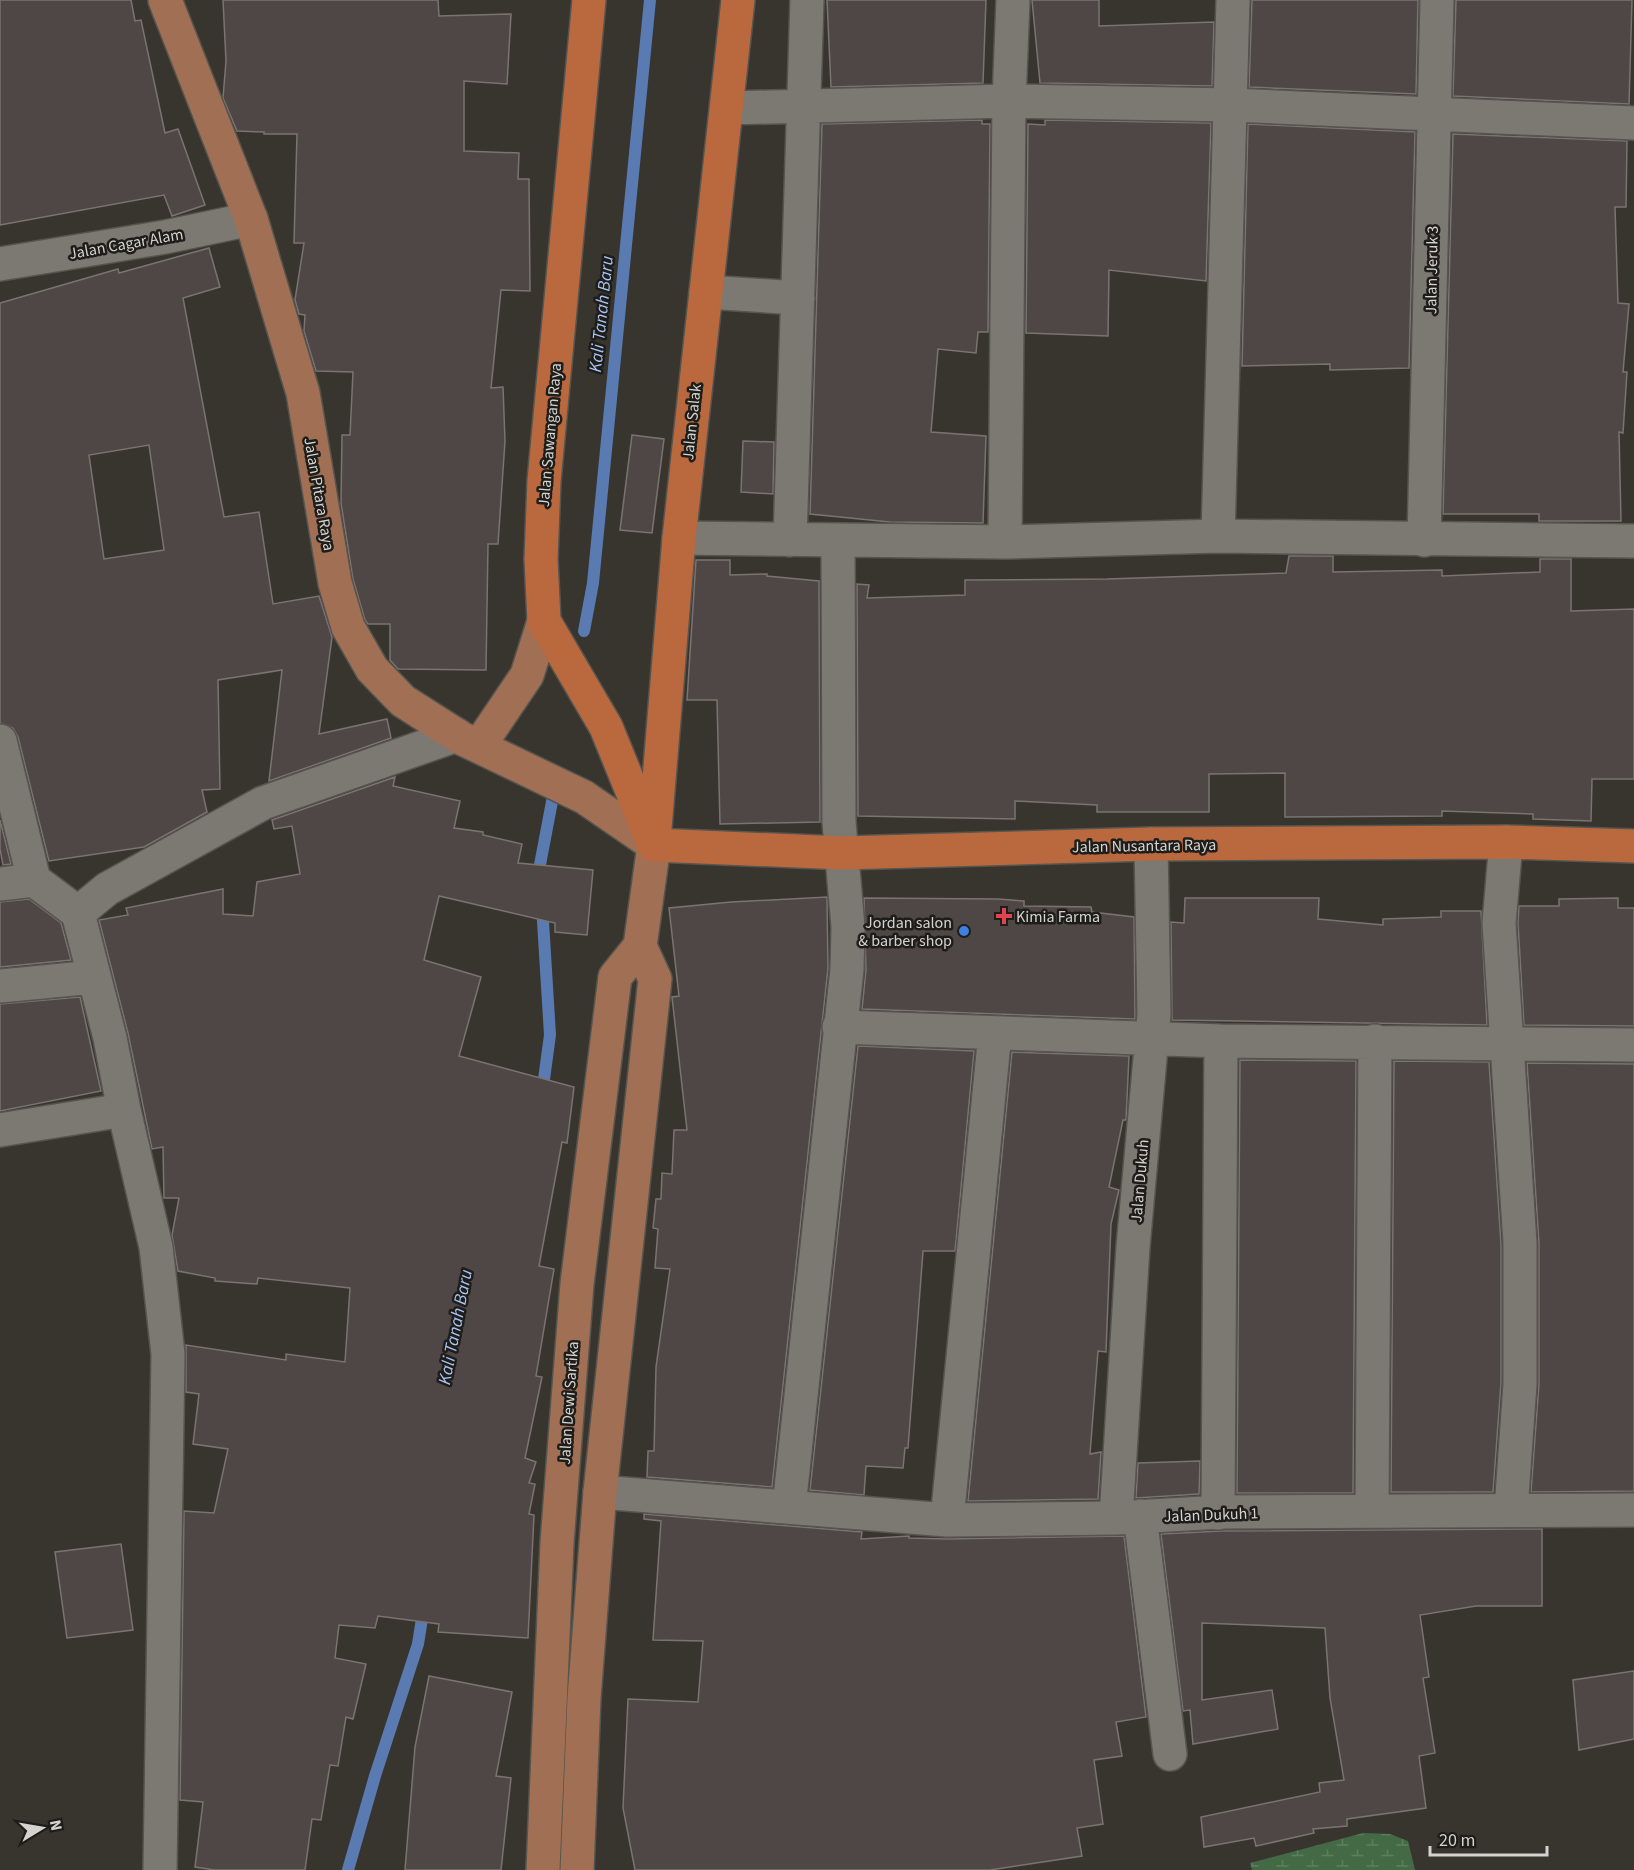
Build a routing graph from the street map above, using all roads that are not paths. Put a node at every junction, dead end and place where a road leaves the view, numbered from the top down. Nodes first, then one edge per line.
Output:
1 (165, 0) edge
2 (589, 0) edge
3 (738, 0) edge
4 (807, 0) edge
5 (1013, 0) edge
6 (1233, 0) edge
7 (1437, 0) edge
8 (1009, 101) junction
9 (805, 105) junction
10 (1232, 105) junction
11 (727, 108) junction
12 (1435, 114) junction
13 (1634, 123) edge
14 (251, 219) junction
15 (0, 264) edge
16 (706, 292) junction
17 (798, 298) junction
18 (1218, 536) junction
19 (679, 538) junction
20 (790, 540) junction
21 (838, 540) junction
22 (1424, 540) junction
23 (1634, 541) edge
24 (1005, 542) junction
25 (544, 621) junction
26 (0, 741) edge
27 (468, 741) junction
28 (1506, 842) junction
29 (1151, 844) junction
30 (654, 845) junction
31 (1634, 846) edge
32 (843, 853) junction
33 (34, 880) junction
34 (0, 884) edge
35 (78, 913) junction
36 (640, 946) junction
37 (94, 977) junction
38 (0, 986) edge
39 (840, 1027) junction
40 (995, 1033) junction
41 (1152, 1039) junction
42 (1221, 1041) junction
43 (1375, 1041) junction
44 (1509, 1044) junction
45 (1634, 1045) edge
46 (124, 1110) junction
47 (0, 1130) edge
48 (600, 1492) junction
49 (789, 1507) junction
50 (1372, 1510) junction
51 (1511, 1510) junction
52 (1634, 1510) edge
53 (1218, 1513) junction
54 (1128, 1517) junction
55 (947, 1520) junction
56 (1170, 1754) dead end
57 (160, 1870) edge
58 (543, 1870) edge
59 (577, 1870) edge

1 - 14 main road, Jalan Pitara Raya
2 - 25 highway, Jalan Sawangan Raya
3 - 11 highway, Jalan Salak
4 - 9 street
5 - 8 street
6 - 10 street
7 - 12 street, Jalan Jeruk 3
8 - 9 street
8 - 10 street
8 - 24 street
9 - 11 street
9 - 17 street
10 - 12 street
10 - 18 street
11 - 16 highway, Jalan Salak
12 - 13 street
12 - 22 street, Jalan Jeruk 3
14 - 15 street, Jalan Cagar Alam
14 - 27 main road, Jalan Pitara Raya
16 - 17 street
16 - 19 highway, Jalan Salak
17 - 20 street
18 - 22 street
18 - 24 street
19 - 20 street
19 - 30 highway, Jalan Salak
20 - 21 street
21 - 24 street
21 - 32 street
22 - 23 street
25 - 27 main road
25 - 30 highway, Jalan Sawangan Raya
26 - 33 street
27 - 30 main road, Jalan Pitara Raya
27 - 35 street
28 - 29 highway, Jalan Nusantara Raya
28 - 31 highway, Jalan Nusantara Raya
28 - 44 street
29 - 32 highway, Jalan Nusantara Raya
29 - 41 street, Jalan Dukuh
30 - 32 highway, Jalan Nusantara Raya
30 - 36 main road
32 - 39 street
33 - 34 street
33 - 35 street
35 - 37 street
36 - 48 main road
36 - 58 main road, Jalan Dewi Sartika
37 - 38 street
37 - 46 street
39 - 40 street
39 - 49 street
40 - 41 street
40 - 55 street
41 - 42 street
41 - 54 street, Jalan Dukuh
42 - 43 street
42 - 53 street
43 - 44 street
43 - 50 street
44 - 45 street
44 - 51 street
46 - 47 street
46 - 57 street
48 - 49 street, Jalan Dukuh 1
48 - 59 main road
49 - 55 street, Jalan Dukuh 1
50 - 51 street, Jalan Dukuh 1
50 - 53 street, Jalan Dukuh 1
51 - 52 street, Jalan Dukuh 1
53 - 54 street, Jalan Dukuh 1
54 - 55 street, Jalan Dukuh 1
54 - 56 street, Jalan Dukuh

